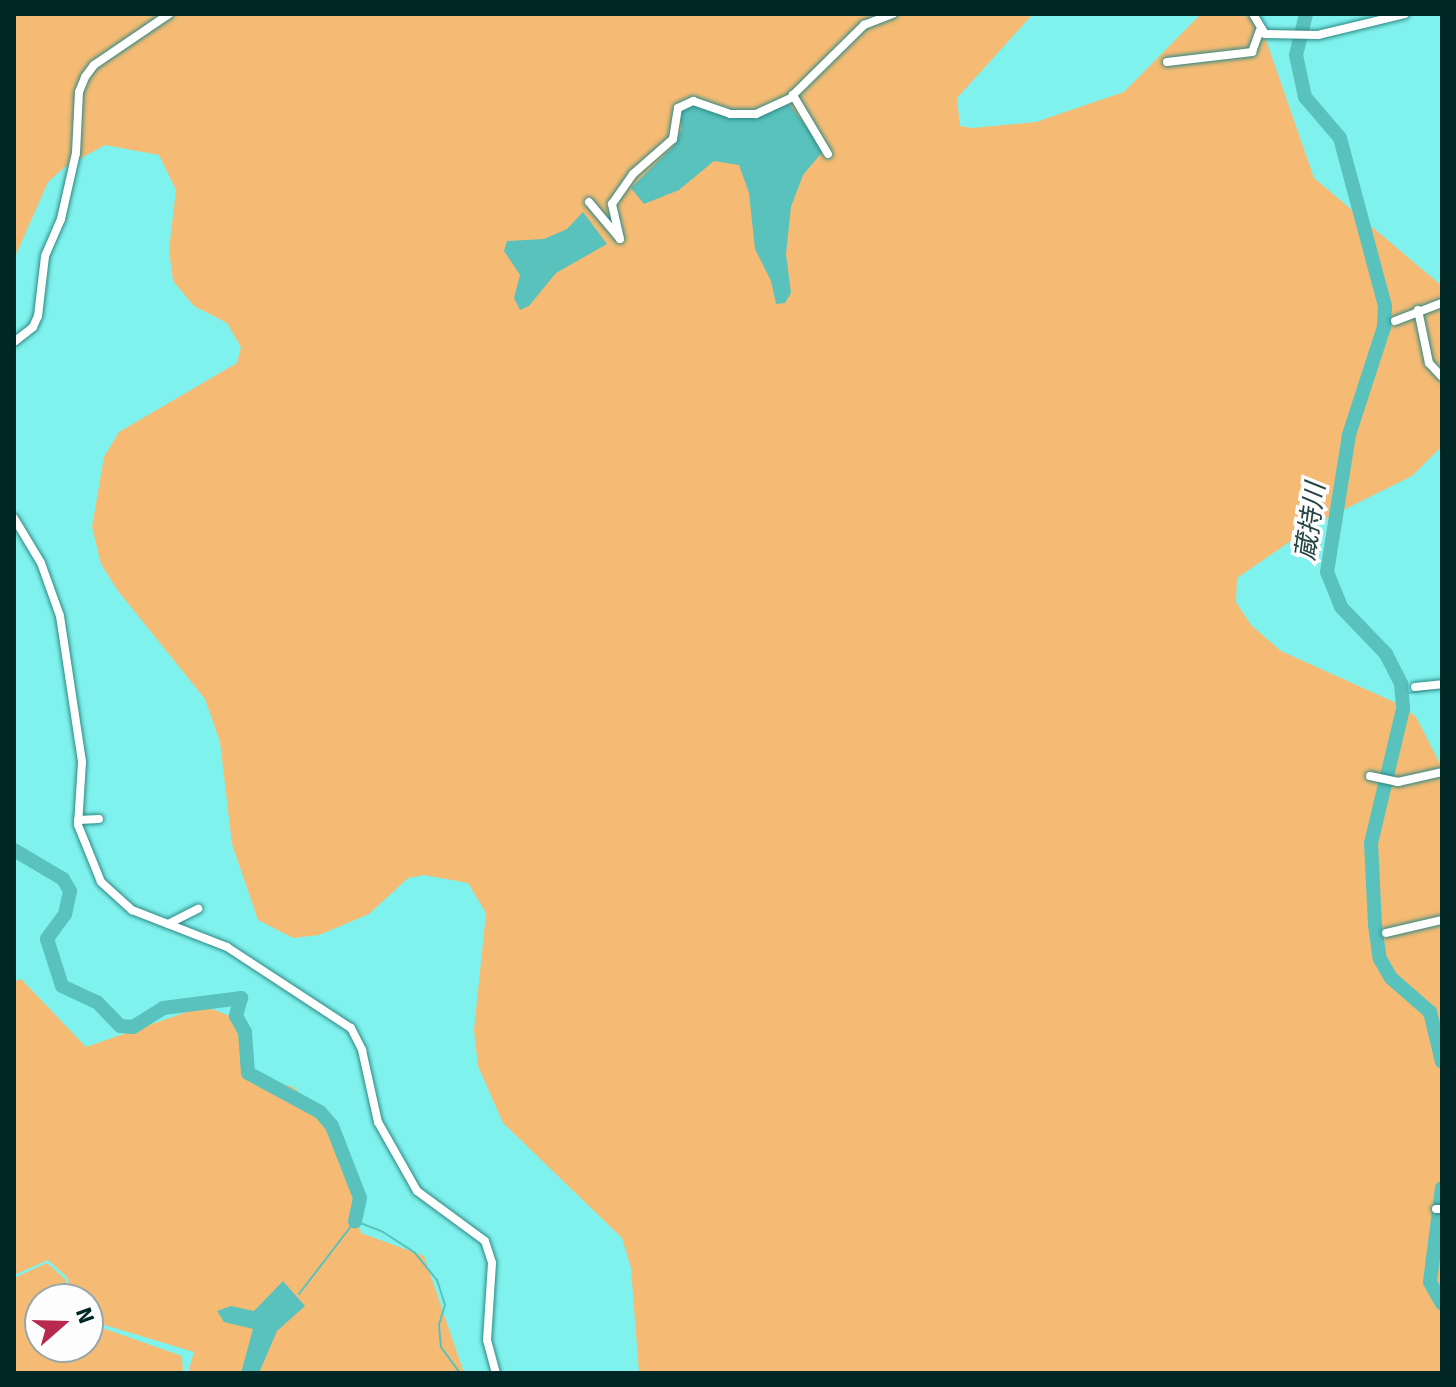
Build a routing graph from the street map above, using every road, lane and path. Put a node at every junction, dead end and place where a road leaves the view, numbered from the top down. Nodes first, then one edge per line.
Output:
1 (169, 14) edge
2 (893, 14) edge
3 (1253, 14) edge
4 (1405, 14) edge
5 (1260, 30) junction
6 (1167, 62) dead end
7 (793, 97) junction
8 (828, 154) dead end
9 (589, 202) dead end
10 (1442, 303) edge
11 (1418, 310) junction
12 (1395, 321) dead end
13 (14, 342) edge
14 (1442, 377) edge
15 (14, 518) edge
16 (1442, 684) edge
17 (1415, 687) dead end
18 (1442, 772) edge
19 (1370, 776) dead end
20 (99, 819) dead end
21 (78, 820) junction
22 (198, 909) dead end
23 (1442, 920) edge
24 (168, 924) junction
25 (1386, 933) dead end
26 (496, 1373) edge

1 - 13 street
2 - 7 street
3 - 5 street
4 - 5 street
5 - 6 street
7 - 8 street
7 - 9 street
10 - 11 street
11 - 12 street
11 - 14 street
15 - 21 street
16 - 17 street
18 - 19 street
20 - 21 street
21 - 24 street
22 - 24 street
23 - 25 street
24 - 26 street

